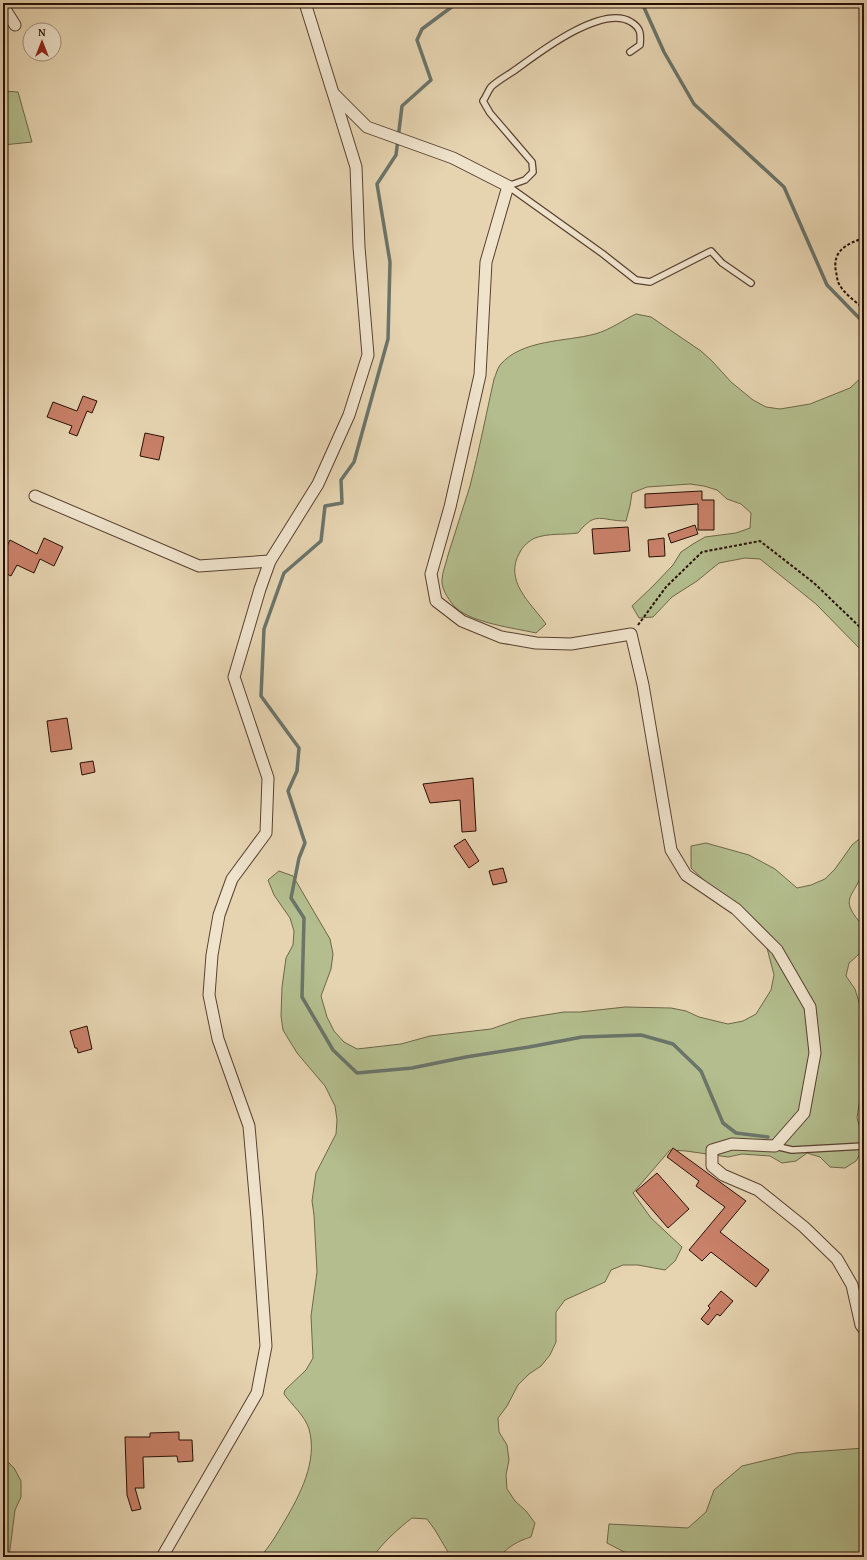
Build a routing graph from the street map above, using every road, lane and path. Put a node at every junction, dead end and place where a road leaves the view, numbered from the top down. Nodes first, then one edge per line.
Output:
1 (306, 3) edge
2 (3, 6) edge
3 (15, 25) dead end
4 (630, 52) dead end
5 (333, 93) junction
6 (508, 186) junction
7 (864, 238) edge
8 (751, 283) dead end
9 (864, 309) edge
10 (35, 496) dead end
11 (270, 561) junction
12 (864, 631) edge
13 (631, 634) junction
14 (775, 1146) junction
15 (864, 1146) edge
16 (864, 1329) edge
17 (162, 1557) edge

1 - 5 street
2 - 3 street
4 - 6 lane
5 - 6 street
5 - 11 street
6 - 8 lane
6 - 13 street
7 - 9 path
10 - 11 street
11 - 17 street
12 - 13 path
13 - 14 street
14 - 15 lane
14 - 16 street

